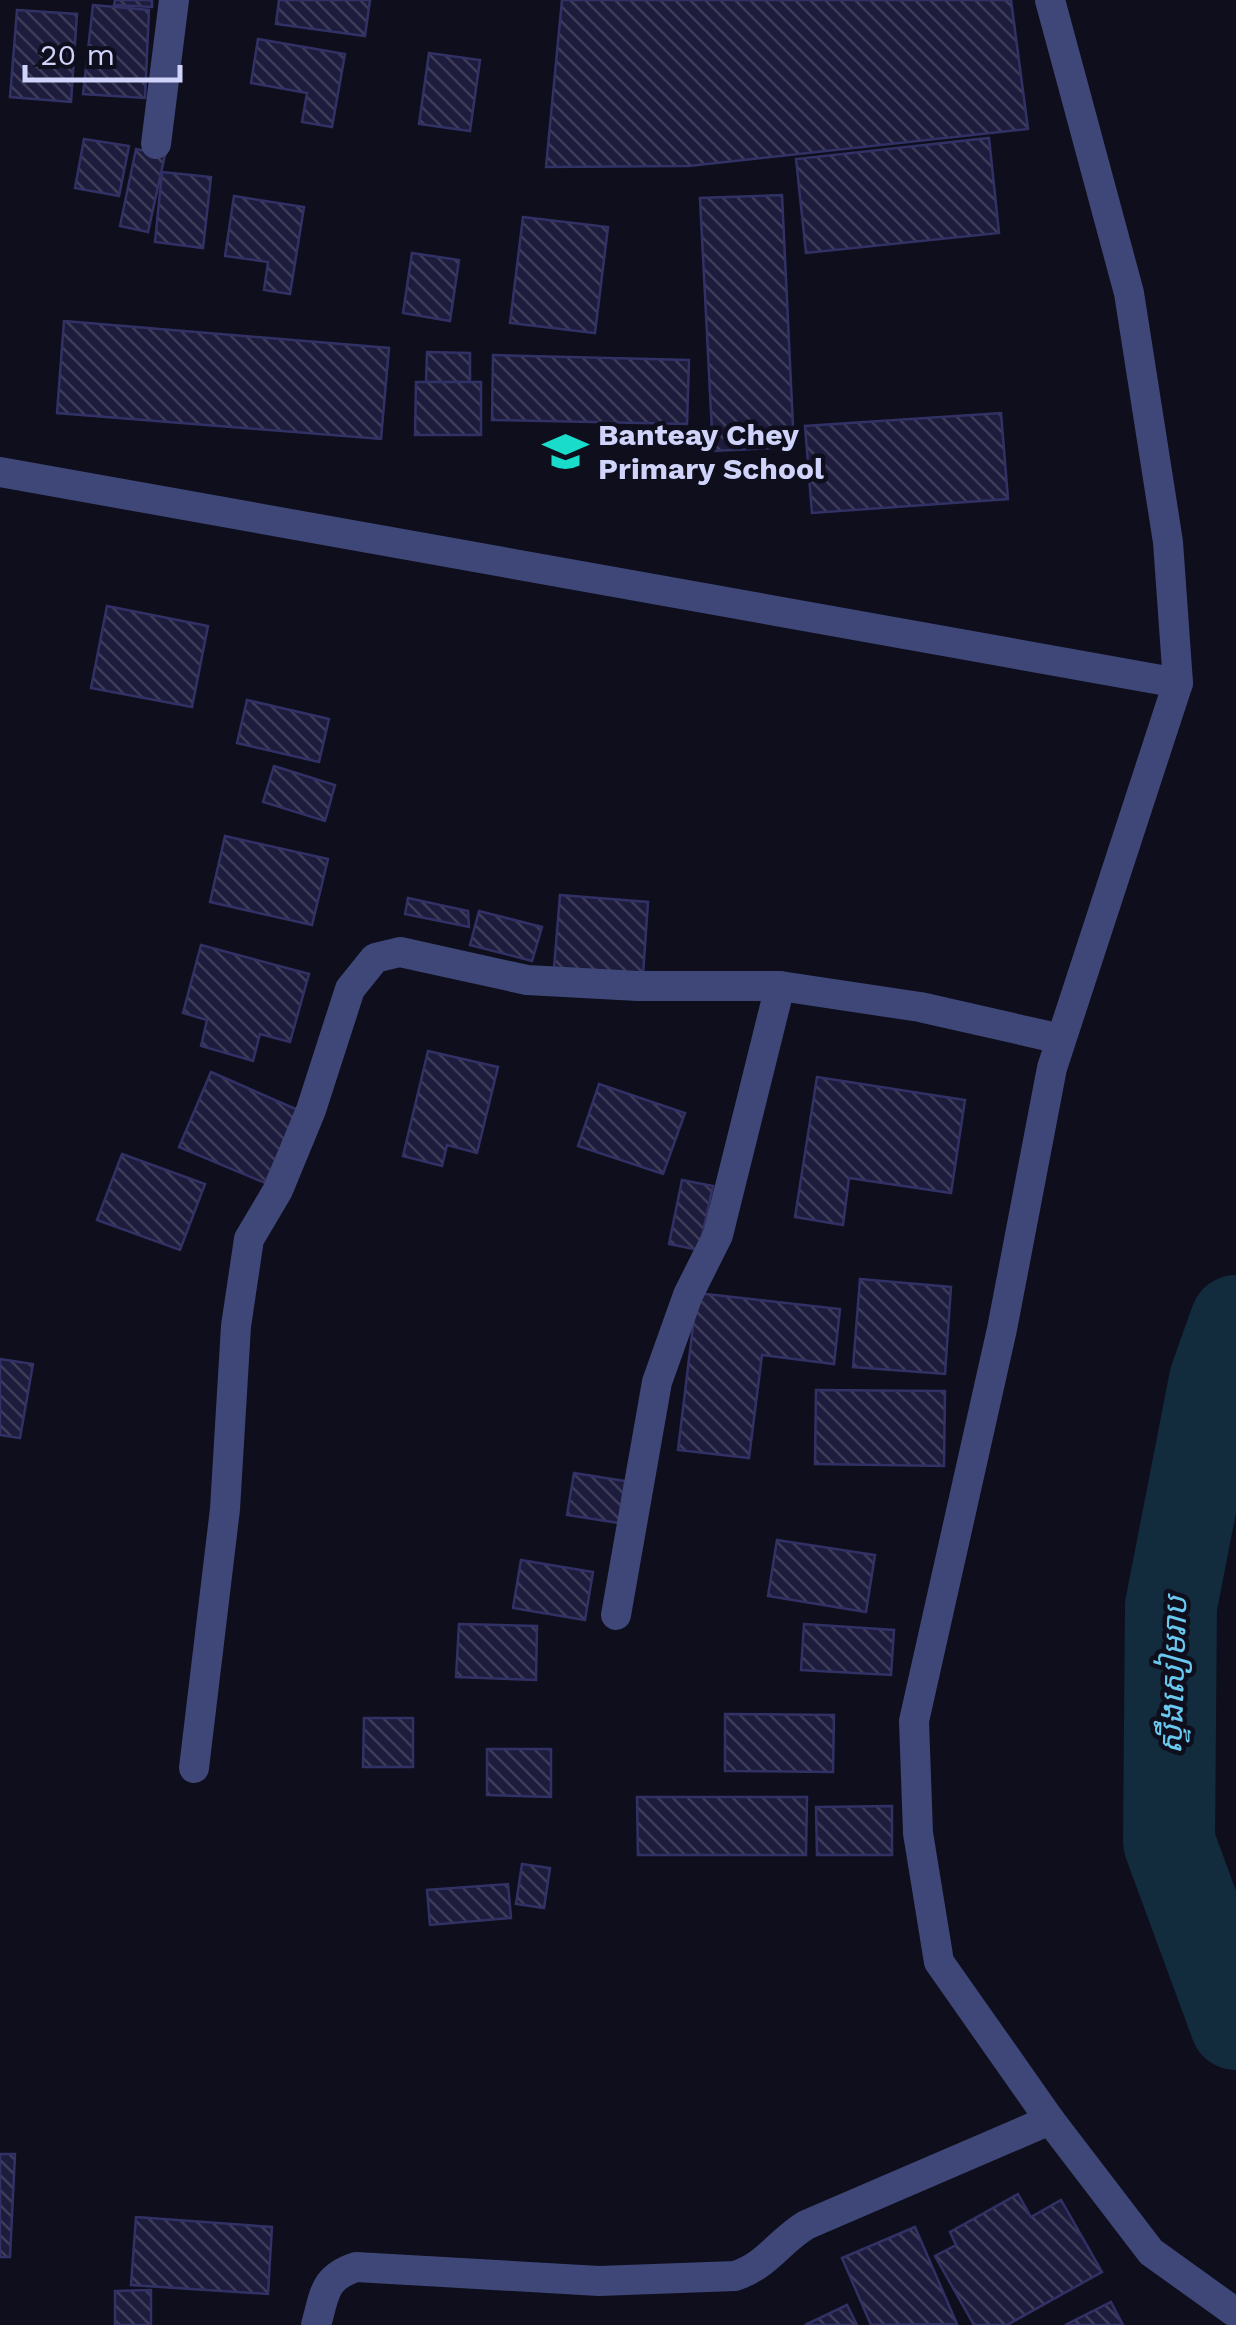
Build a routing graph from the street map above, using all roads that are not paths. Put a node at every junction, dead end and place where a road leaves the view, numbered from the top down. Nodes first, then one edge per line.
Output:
1 (174, 0) edge
2 (1050, 0) edge
3 (156, 144) dead end
4 (0, 472) edge
5 (1178, 683) junction
6 (780, 986) junction
7 (1061, 1039) junction
8 (616, 1614) dead end
9 (194, 1768) dead end
10 (1050, 2120) junction
11 (1236, 2313) edge
12 (316, 2325) edge

1 - 3 street
2 - 5 street
4 - 5 street
5 - 7 street
6 - 7 street
6 - 8 street
6 - 9 street
7 - 10 street
10 - 11 street
10 - 12 street

